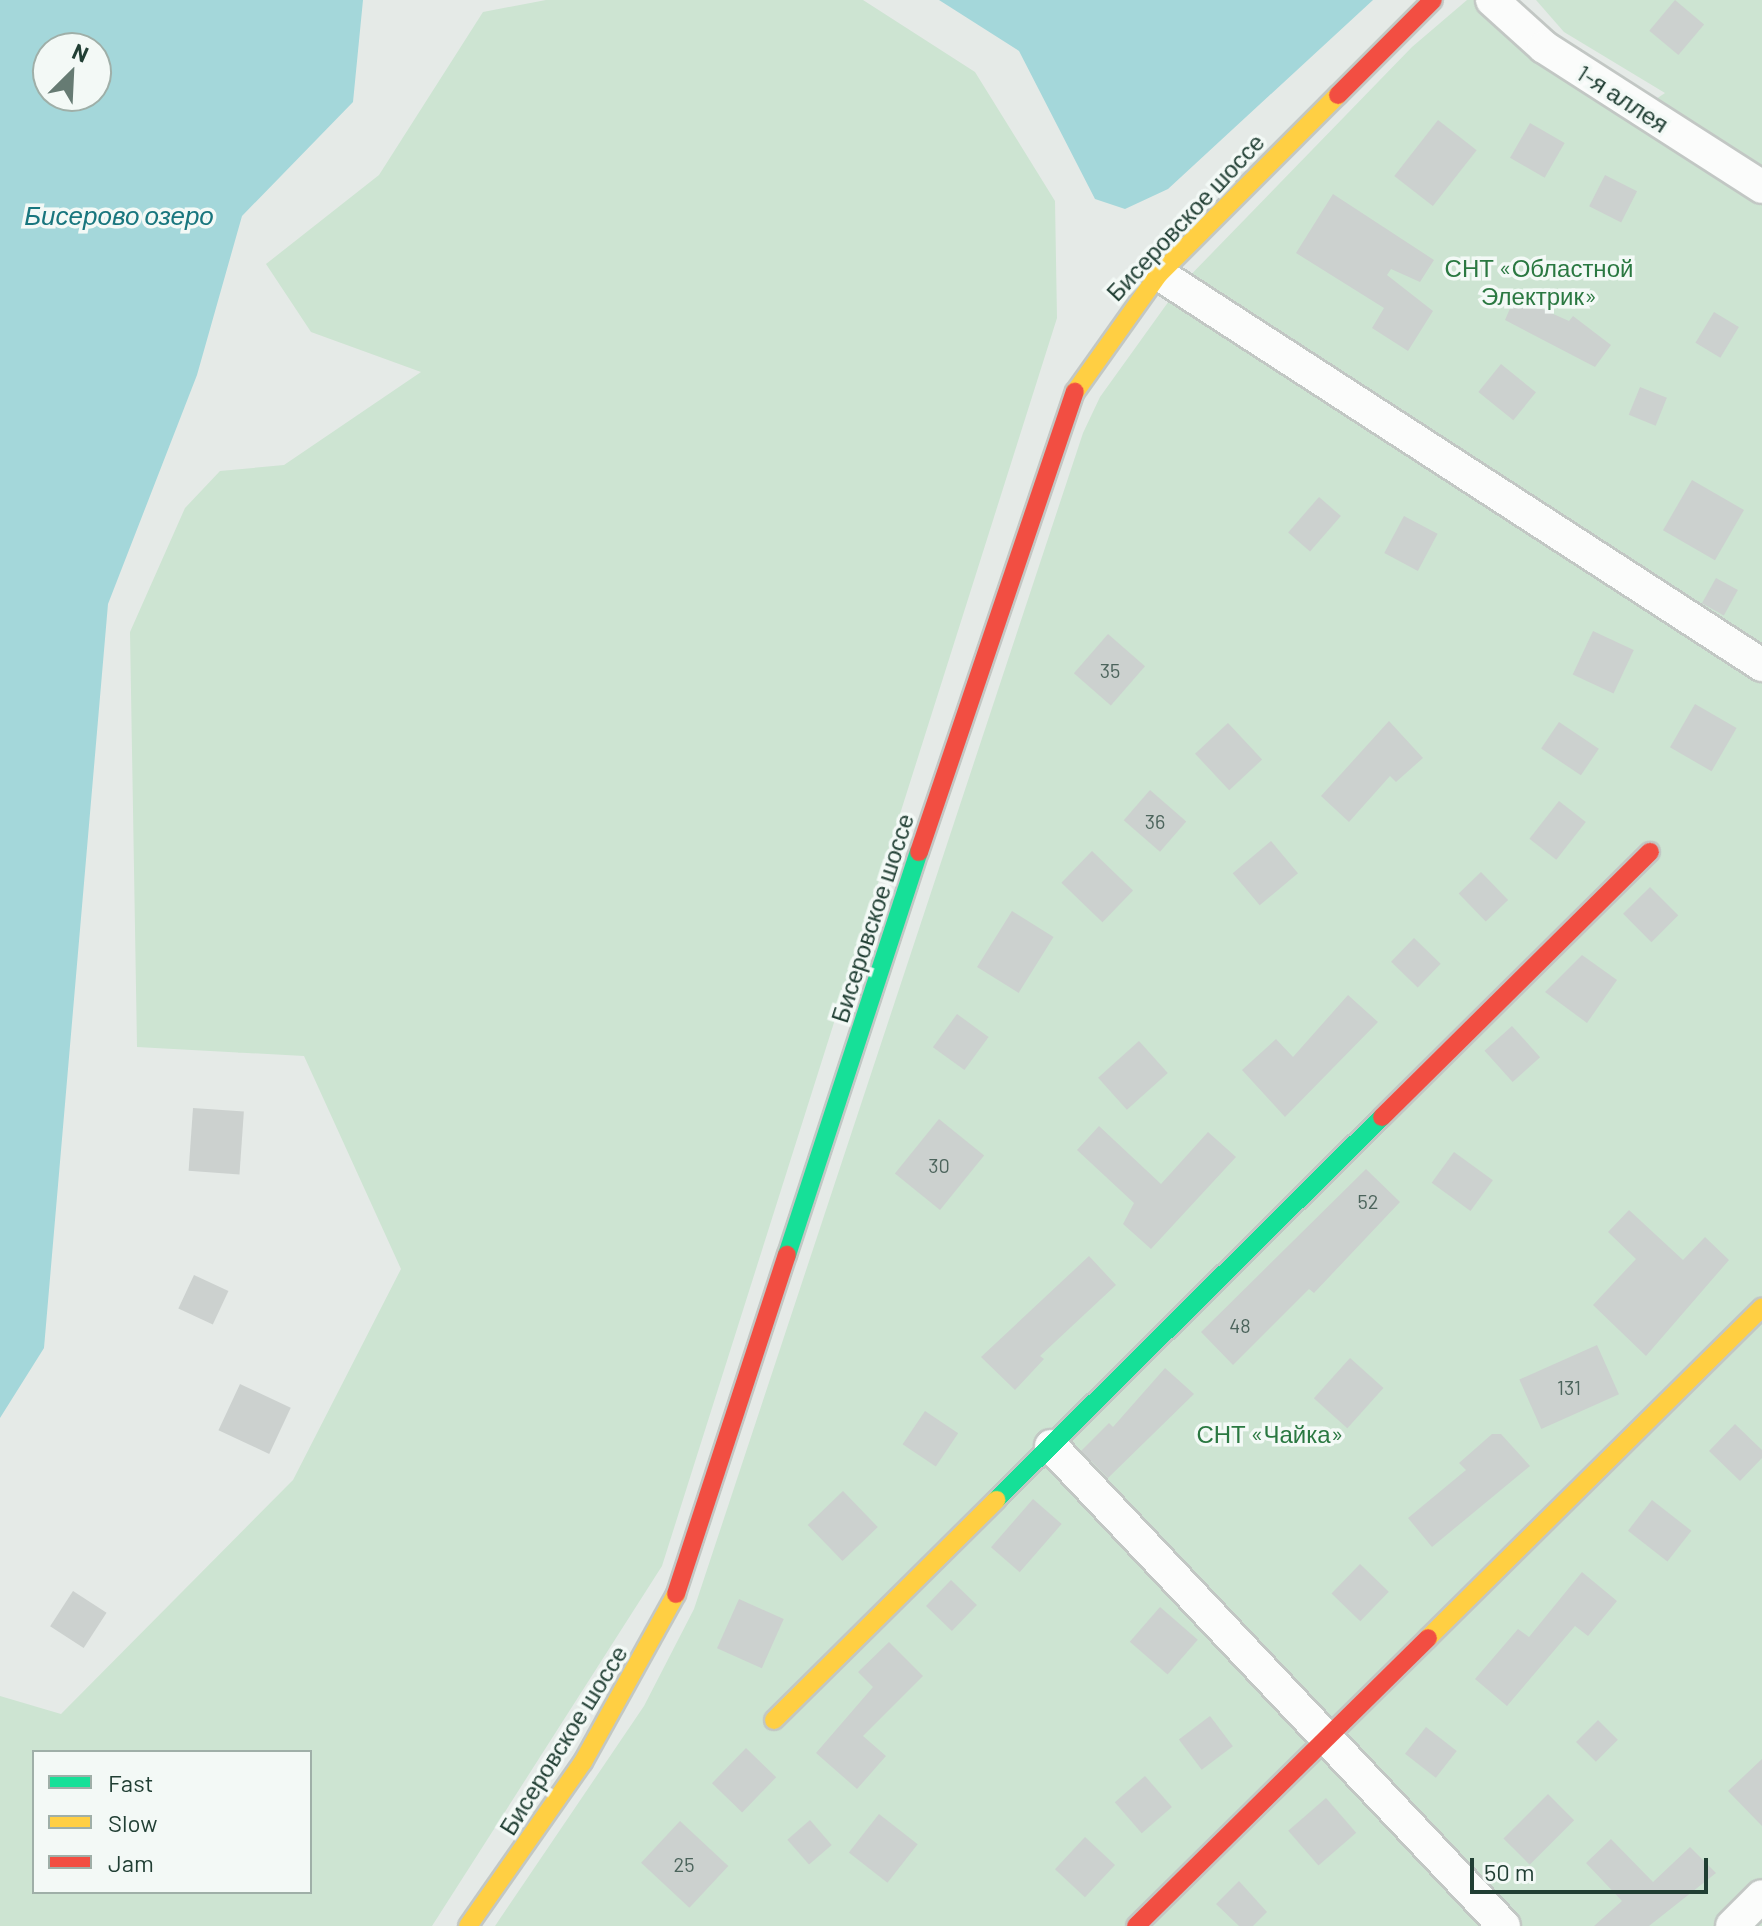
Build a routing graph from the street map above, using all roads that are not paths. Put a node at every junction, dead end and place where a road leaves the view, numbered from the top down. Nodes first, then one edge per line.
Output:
1 (1433, 0) edge
2 (1492, 0) edge
3 (1762, 187) edge
4 (1159, 274) junction
5 (1762, 665) edge
6 (1650, 852) dead end
7 (1762, 1308) edge
8 (1051, 1446) junction
9 (774, 1720) dead end
10 (1327, 1738) junction
11 (1762, 1896) edge
12 (468, 1926) edge
13 (1136, 1926) edge
14 (1504, 1926) edge
15 (1732, 1926) edge

1 - 4 main road, Бисеровское шоссе
2 - 3 street, 1-я аллея
4 - 5 street
4 - 12 main road, Бисеровское шоссе
6 - 8 main road
7 - 10 main road
8 - 9 main road
8 - 10 street
10 - 13 main road
10 - 14 street
11 - 15 street

